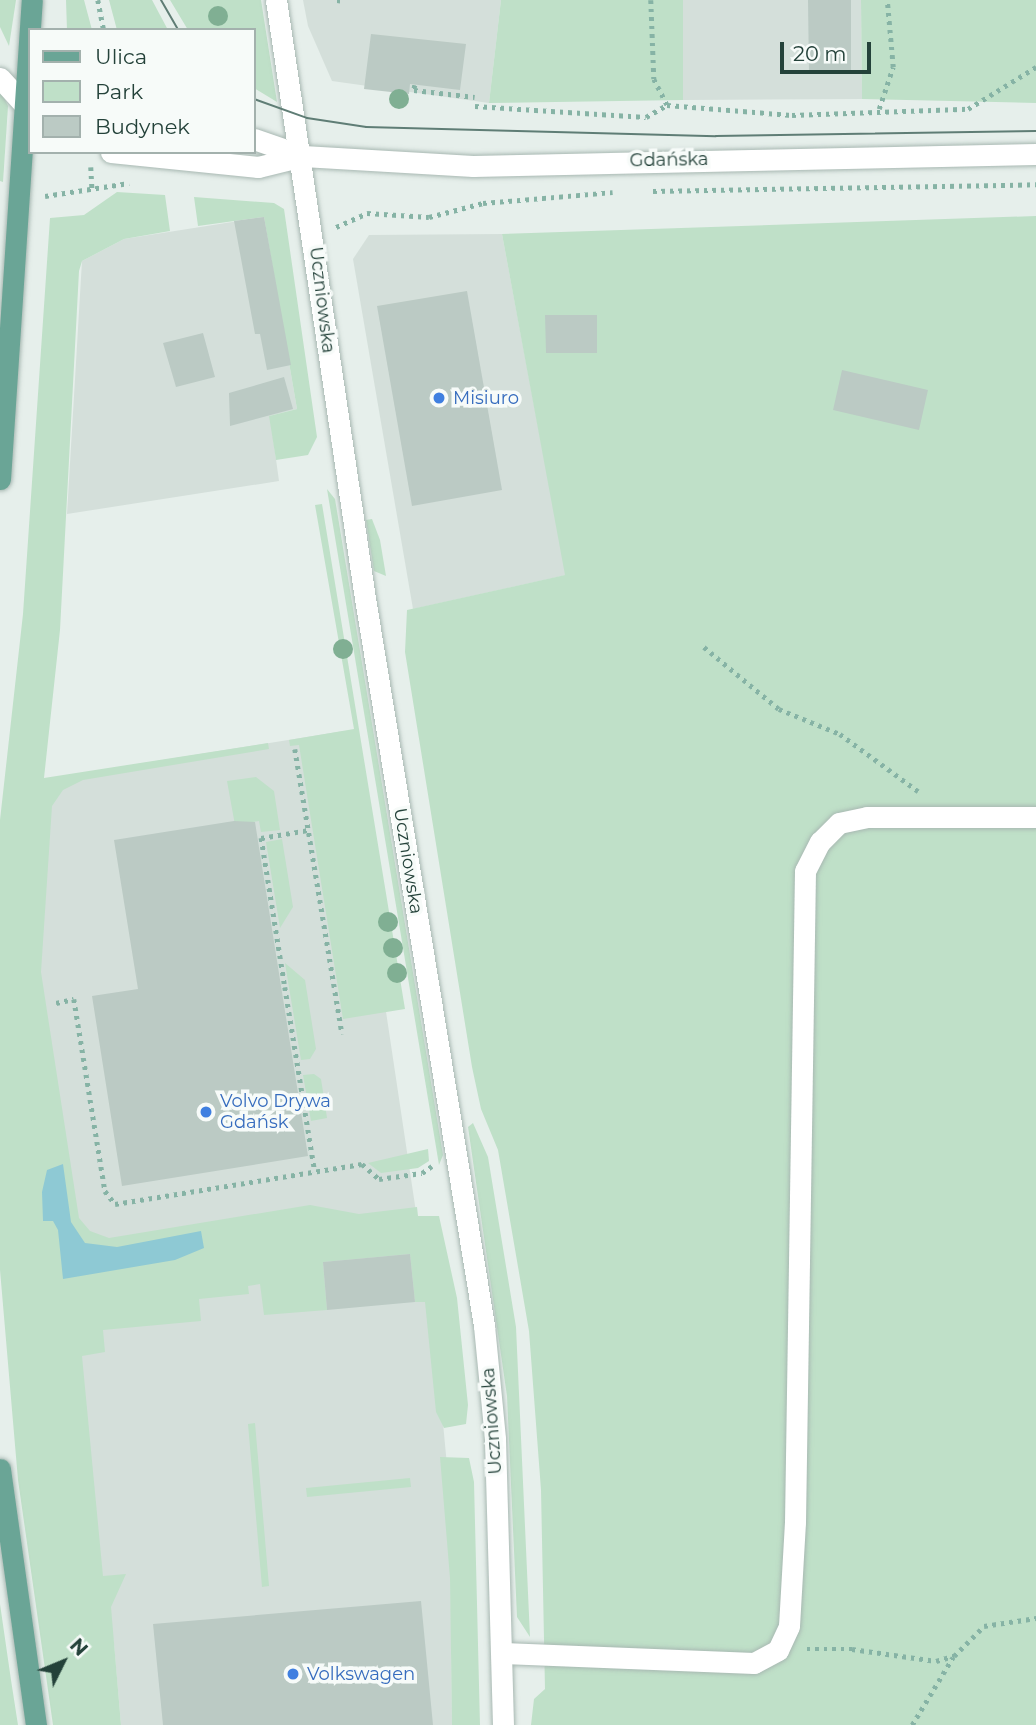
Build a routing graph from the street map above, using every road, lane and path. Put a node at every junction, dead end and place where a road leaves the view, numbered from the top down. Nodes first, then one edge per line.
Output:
1 (32, 0) edge
2 (98, 0) edge
3 (276, 0) edge
4 (337, 0) edge
5 (651, 0) edge
6 (887, 0) edge
7 (344, 1) edge
8 (30, 28) edge
9 (104, 28) edge
10 (1036, 66) edge
11 (28, 76) edge
12 (0, 78) edge
13 (415, 85) dead end
14 (475, 97) dead end
15 (667, 105) junction
16 (475, 106) dead end
17 (879, 108) junction
18 (27, 109) edge
19 (256, 140) edge
20 (131, 154) edge
21 (1036, 154) edge
22 (303, 156) junction
23 (144, 183) dead end
24 (1036, 184) edge
25 (638, 191) dead end
26 (624, 192) dead end
27 (18, 194) junction
28 (336, 227) dead end
29 (0, 479) edge
30 (704, 647) dead end
31 (295, 749) dead end
32 (941, 817) junction
33 (1036, 817) edge
34 (309, 830) junction
35 (56, 1003) dead end
36 (342, 1034) dead end
37 (434, 1161) dead end
38 (315, 1172) junction
39 (0, 1469) edge
40 (1036, 1618) edge
41 (778, 1650) junction
42 (503, 1653) junction
43 (954, 1656) junction
44 (36, 1725) edge
45 (503, 1725) edge
46 (912, 1725) edge

1 - 8 main road
2 - 9 path
3 - 22 street, Uczniowska
4 - 7 path
5 - 15 path
6 - 17 path
10 - 17 path
11 - 18 main road
12 - 18 street
13 - 14 path
15 - 16 path
15 - 17 path
18 - 27 main road
19 - 22 street, Gdańska
20 - 22 street, Gdańska
21 - 22 street, Gdańska
22 - 42 street, Uczniowska
23 - 27 path
24 - 25 path
26 - 28 path
27 - 29 main road
30 - 32 path
31 - 34 path
32 - 33 street
32 - 41 street
34 - 36 path
34 - 38 path
35 - 38 path
37 - 38 path
39 - 44 main road
40 - 43 path
41 - 42 street
41 - 43 path
42 - 45 street, Uczniowska
43 - 46 path

